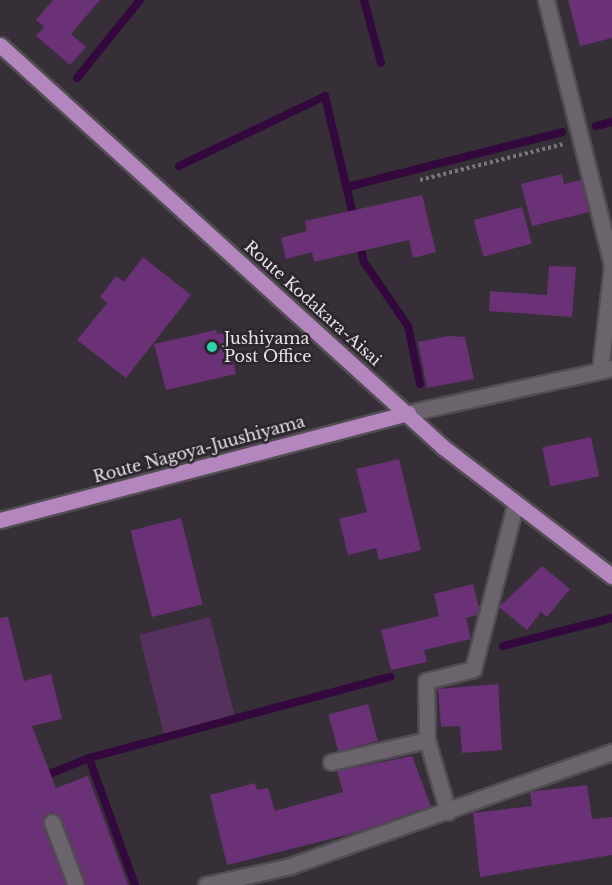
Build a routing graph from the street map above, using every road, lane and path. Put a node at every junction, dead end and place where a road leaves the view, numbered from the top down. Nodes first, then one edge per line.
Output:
1 (546, 0) edge
2 (0, 45) edge
3 (581, 140) junction
4 (420, 180) dead end
5 (612, 265) edge
6 (606, 370) edge
7 (408, 413) junction
8 (515, 506) junction
9 (0, 520) edge
10 (612, 576) edge
11 (427, 740) junction
12 (612, 752) edge
13 (331, 762) dead end
14 (448, 812) junction
15 (52, 822) dead end
16 (76, 885) edge
17 (206, 885) edge

1 - 3 street
2 - 7 main road, Route Kodakara-Aisai
3 - 4 path
3 - 5 street
5 - 6 street
6 - 7 street
7 - 8 main road, Route Kodakara-Aisai
7 - 9 main road, Route Nagoya-Juushiyama
8 - 10 main road, Route Kodakara-Aisai
8 - 11 street
11 - 13 street
11 - 14 street
12 - 14 street
14 - 17 street
15 - 16 street

